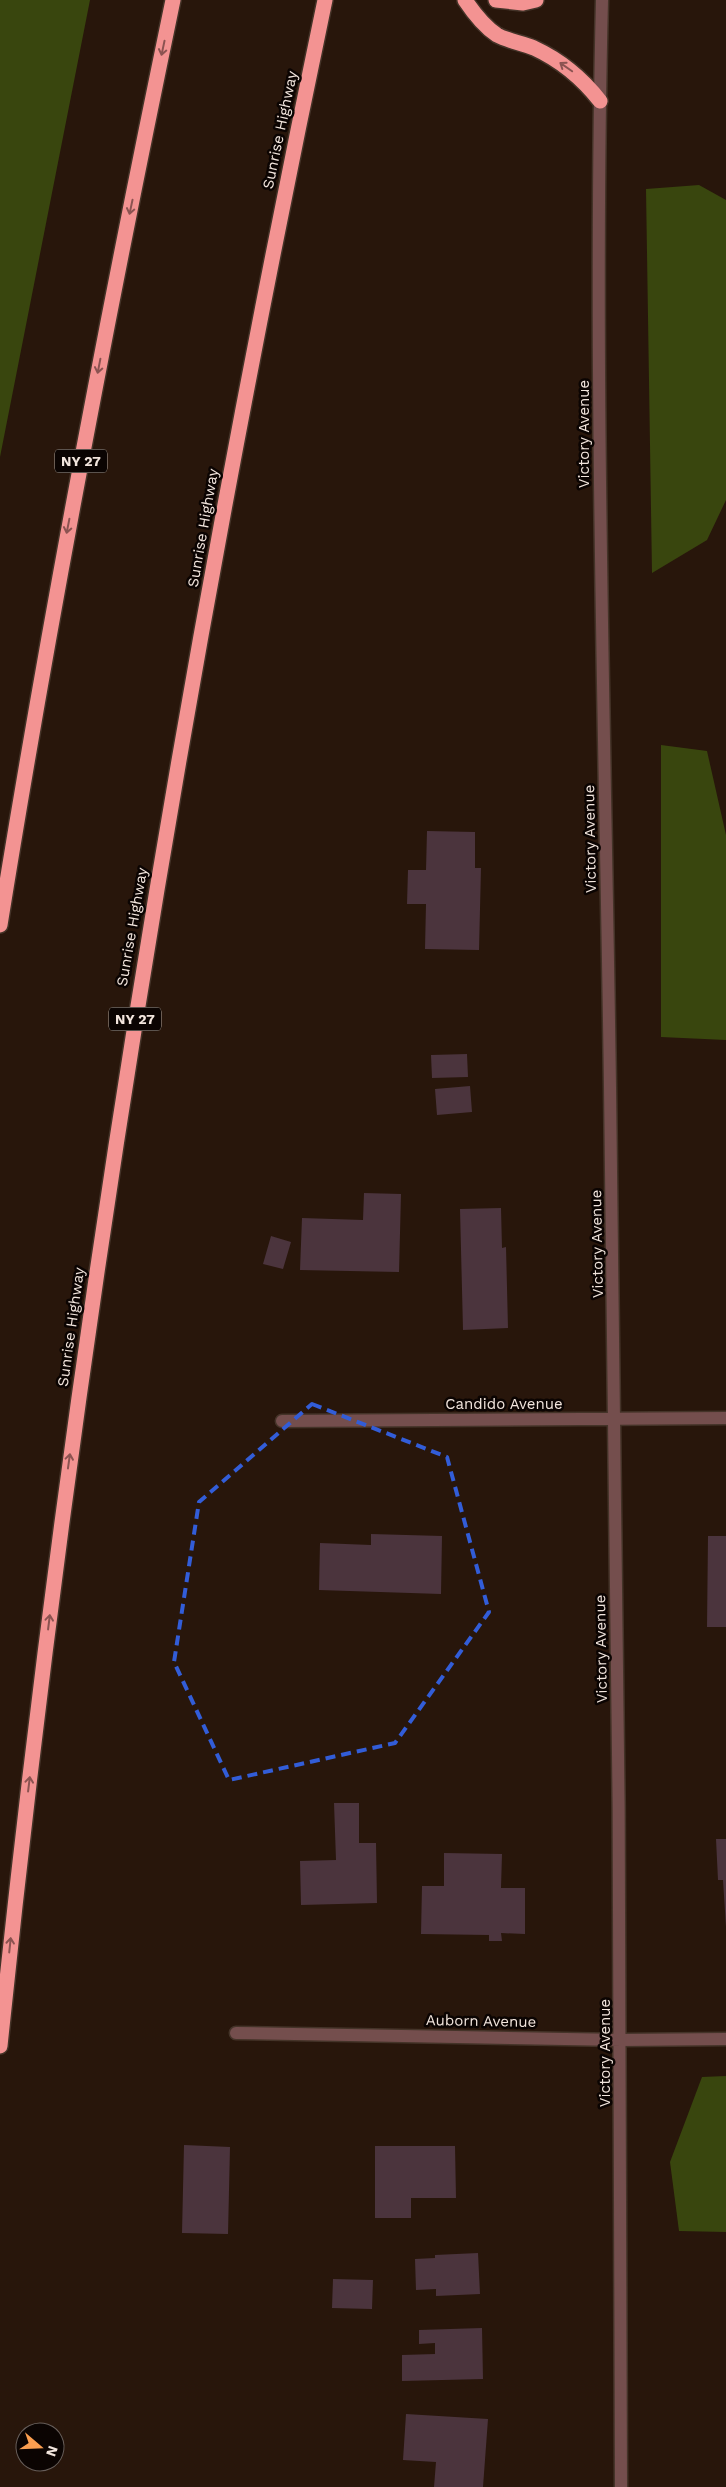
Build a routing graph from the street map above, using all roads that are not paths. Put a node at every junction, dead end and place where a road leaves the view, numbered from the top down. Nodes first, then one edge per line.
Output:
1 (174, 0) edge
2 (324, 0) edge
3 (466, 0) edge
4 (496, 0) edge
5 (536, 0) edge
6 (602, 0) edge
7 (600, 101) junction
8 (0, 925) edge
9 (726, 1418) edge
10 (616, 1420) junction
11 (282, 1421) dead end
12 (236, 2033) dead end
13 (726, 2039) edge
14 (621, 2040) junction
15 (0, 2046) edge
16 (621, 2487) edge

1 -> 8 highway, NY 27
15 -> 2 highway, Sunrise Highway / NY 27
7 -> 3 highway
4 - 5 highway
6 - 7 street, Victory Avenue
7 - 10 street, Victory Avenue
9 - 10 street, Candido Avenue
10 - 11 street, Candido Avenue
10 - 14 street, Victory Avenue
12 - 14 street, Auborn Avenue
13 - 14 street, Auborn Avenue
14 - 16 street, Victory Avenue

